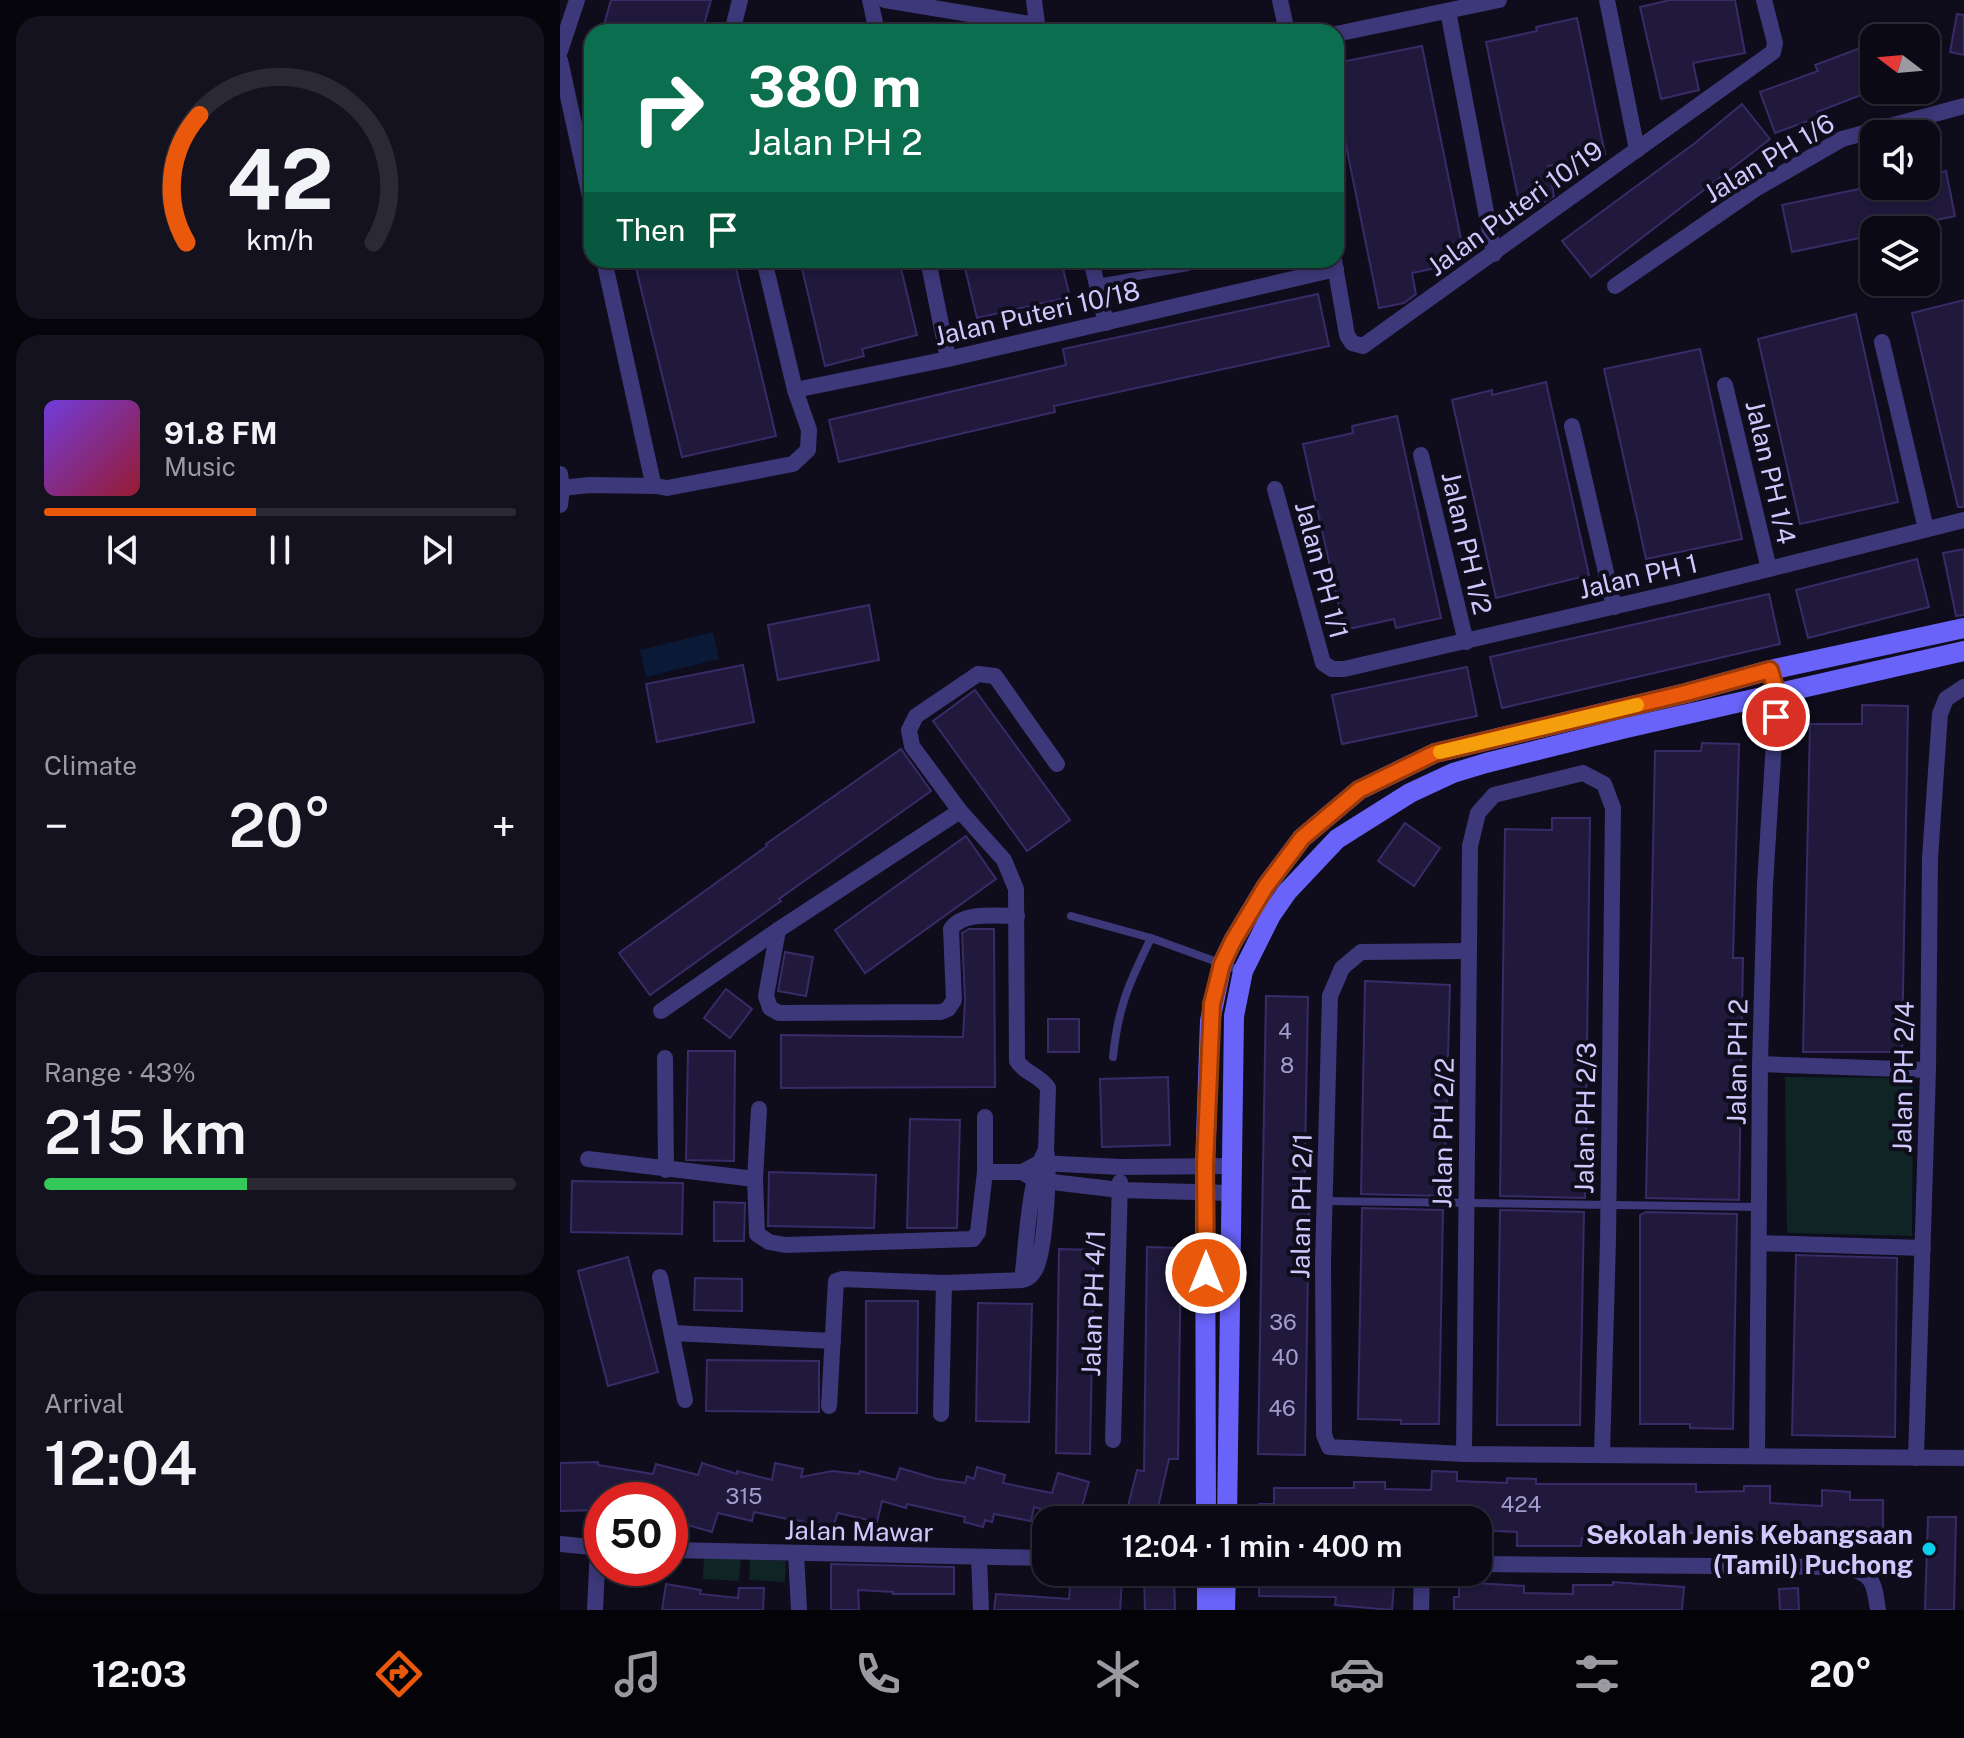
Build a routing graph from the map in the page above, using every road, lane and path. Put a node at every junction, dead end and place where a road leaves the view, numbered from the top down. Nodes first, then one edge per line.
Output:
1 (577, 0) edge
2 (740, 0) edge
3 (870, 0) edge
4 (885, 0) edge
5 (1034, 0) edge
6 (1280, 0) edge
7 (1499, 0) edge
8 (1607, 0) edge
9 (1764, 0) edge
10 (1448, 11) junction
11 (734, 24) edge
12 (875, 24) edge
13 (1015, 24) edge
14 (1037, 24) edge
15 (1285, 24) edge
16 (1344, 32) edge
17 (560, 51) edge
18 (560, 60) edge
19 (1964, 106) edge
20 (1637, 150) junction
21 (584, 170) edge
22 (1494, 254) junction
23 (606, 268) edge
24 (766, 268) edge
25 (930, 268) edge
26 (1093, 268) edge
27 (1182, 268) edge
28 (1319, 268) edge
29 (1336, 268) edge
30 (1096, 283) junction
31 (1615, 286) dead end
32 (1106, 323) junction
33 (1882, 342) dead end
34 (948, 359) junction
35 (1725, 385) dead end
36 (795, 390) junction
37 (1572, 426) dead end
38 (1421, 455) dead end
39 (653, 481) junction
40 (561, 489) edge
41 (1275, 489) dead end
42 (1964, 520) edge
43 (1926, 529) junction
44 (1769, 569) junction
45 (1614, 607) junction
46 (1964, 628) edge
47 (1466, 642) junction
48 (1964, 651) edge
49 (1323, 663) joint
50 (1770, 670) junction
51 (1964, 687) edge
52 (1777, 694) junction
53 (1057, 764) dead end
54 (960, 811) junction
55 (1478, 813) joint
56 (1017, 916) junction
57 (1071, 916) dead end
58 (778, 930) junction
59 (1151, 938) junction
60 (1469, 951) junction
61 (1222, 964) junction
62 (1243, 971) junction
63 (661, 1011) dead end
64 (1113, 1057) dead end
65 (665, 1058) dead end
66 (1760, 1064) junction
67 (1928, 1070) junction
68 (759, 1109) dead end
69 (985, 1117) dead end
70 (588, 1159) dead end
71 (1044, 1159) junction
72 (1205, 1166) junction
73 (1232, 1166) junction
74 (1121, 1167) junction
75 (666, 1170) junction
76 (985, 1172) junction
77 (1035, 1178) junction
78 (755, 1179) junction
79 (1120, 1190) junction
80 (1205, 1193) junction
81 (1232, 1193) junction
82 (1325, 1201) junction
83 (1466, 1203) junction
84 (1608, 1207) junction
85 (1759, 1207) junction
86 (1759, 1243) junction
87 (1923, 1248) junction
88 (660, 1277) dead end
89 (944, 1283) junction
90 (673, 1333) junction
91 (833, 1341) junction
92 (685, 1400) dead end
93 (829, 1406) dead end
94 (941, 1414) dead end
95 (1113, 1440) dead end
96 (1464, 1454) junction
97 (1602, 1455) junction
98 (1757, 1456) junction
99 (1916, 1458) junction
100 (1964, 1458) edge
101 (1206, 1506) edge
102 (1227, 1506) edge
103 (560, 1544) edge
104 (584, 1546) edge
105 (688, 1550) edge
106 (796, 1553) junction
107 (979, 1557) junction
108 (1032, 1558) edge
109 (1492, 1564) edge
110 (597, 1586) edge
111 (1207, 1586) edge
112 (1226, 1586) edge
113 (1422, 1586) edge
114 (595, 1610) edge
115 (799, 1610) edge
116 (981, 1610) edge
117 (1207, 1610) edge
118 (1225, 1610) edge
119 (1421, 1610) edge
120 (1878, 1610) edge

1 - 17 street
2 - 11 street
3 - 12 street
4 - 13 street
5 - 14 street
6 - 15 street
7 - 10 street
8 - 20 street
9 - 20 street, Jalan Puteri 10/19
10 - 16 street
10 - 22 street
18 - 21 street
19 - 31 street, Jalan PH 1/6
20 - 22 street, Jalan Puteri 10/19
22 - 29 street, Jalan Puteri 10/19
23 - 39 street
24 - 36 street
25 - 34 street
26 - 30 street
27 - 30 lane
28 - 32 street, Jalan Puteri 10/18
30 - 32 street
32 - 34 street, Jalan Puteri 10/18
33 - 43 street
34 - 36 street, Jalan Puteri 10/18
35 - 44 street, Jalan PH 1/4
36 - 39 street
37 - 45 street
38 - 47 street, Jalan PH 1/2
39 - 40 street
41 - 49 street, Jalan PH 1/1
42 - 43 street, Jalan PH 1
43 - 44 street, Jalan PH 1
44 - 45 street, Jalan PH 1
45 - 47 street, Jalan PH 1
46 - 50 main road
47 - 49 street, Jalan PH 1
48 - 52 main road
50 - 52 street, Jalan PH 2
50 - 61 main road
51 - 67 street, Jalan PH 2/4
52 - 62 main road
52 - 66 street, Jalan PH 2
53 - 54 street
54 - 56 street
54 - 58 street
55 - 60 street, Jalan PH 2/2
55 - 84 street, Jalan PH 2/3
56 - 58 street
56 - 71 street
57 - 59 lane
58 - 63 street
59 - 61 lane
59 - 64 lane
60 - 82 street, Jalan PH 2/1
60 - 83 street, Jalan PH 2/2
61 - 62 lane
61 - 72 main road
62 - 73 main road
65 - 75 street
66 - 67 street
66 - 85 street, Jalan PH 2
67 - 87 street, Jalan PH 2/4
68 - 78 street
69 - 76 street
70 - 75 street
71 - 74 street
71 - 77 street
71 - 77 street
72 - 73 street
72 - 74 street
72 - 80 main road
73 - 81 main road
74 - 79 street, Jalan PH 4/1
75 - 78 street
76 - 77 street
76 - 78 street
77 - 79 street
77 - 89 street
79 - 80 street
79 - 95 street, Jalan PH 4/1
80 - 81 street
80 - 101 main road
81 - 102 main road
82 - 83 lane
82 - 96 street, Jalan PH 2/1
83 - 84 lane
83 - 96 street, Jalan PH 2/2
84 - 85 lane
84 - 97 street, Jalan PH 2/3
85 - 86 street, Jalan PH 2
86 - 87 street
86 - 98 street, Jalan PH 2
87 - 99 street, Jalan PH 2/4
88 - 90 street
89 - 91 street
89 - 94 street
90 - 91 street
90 - 92 street
91 - 93 street
96 - 97 street
97 - 98 street
98 - 99 street
99 - 100 street
103 - 104 street
105 - 106 street, Jalan Mawar
106 - 107 street, Jalan Mawar
106 - 115 street
107 - 108 street, Jalan Mawar
107 - 116 street
109 - 120 street
110 - 114 street
111 - 117 main road
112 - 118 main road
113 - 119 street

